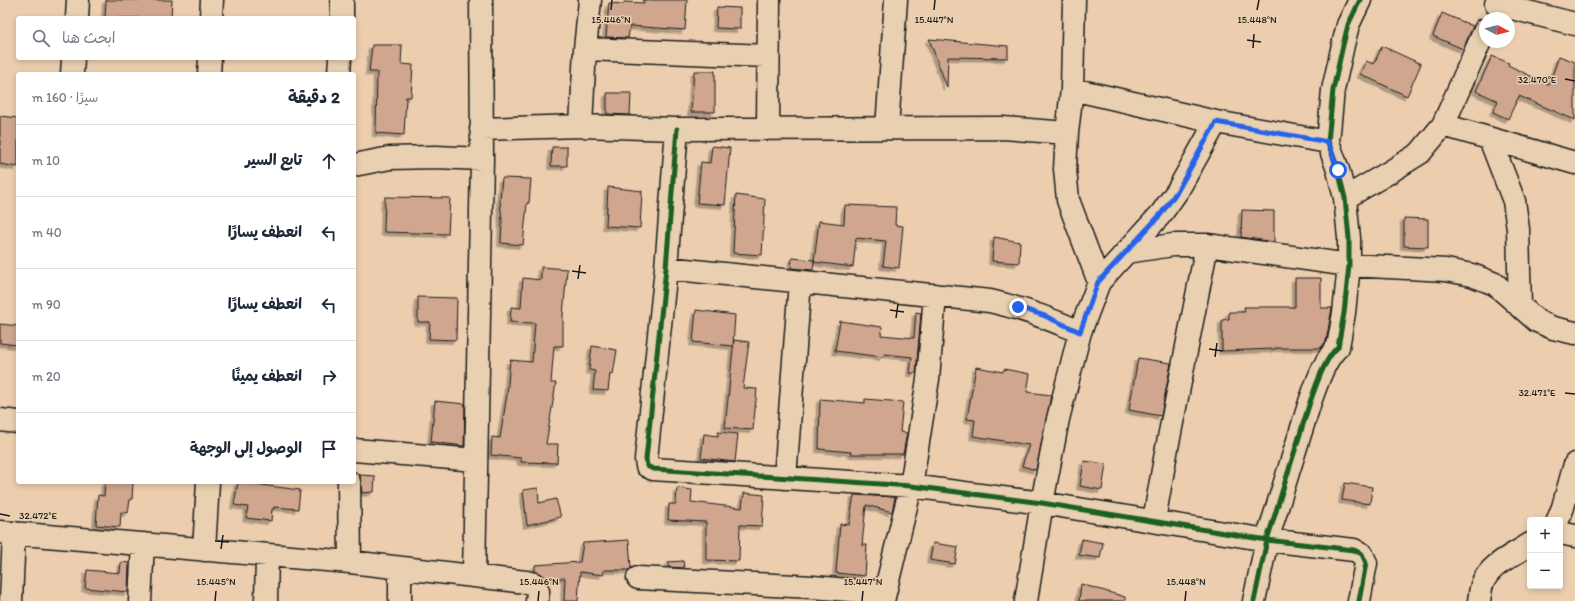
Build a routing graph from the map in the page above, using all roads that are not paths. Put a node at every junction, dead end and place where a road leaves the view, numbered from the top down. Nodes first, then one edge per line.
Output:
1 (78, 0) edge
2 (212, 0) edge
3 (342, 0) edge
4 (481, 0) edge
5 (590, 0) edge
6 (769, 0) edge
7 (896, 0) edge
8 (1074, 0) edge
9 (1360, 0) edge
10 (1495, 7) edge
11 (77, 16) edge
12 (211, 16) edge
13 (342, 16) edge
14 (1575, 24) edge
15 (1479, 44) edge
16 (585, 49) junction
17 (768, 56) junction
18 (73, 60) edge
19 (210, 60) edge
20 (340, 60) edge
21 (72, 72) edge
22 (209, 72) edge
23 (339, 72) edge
24 (1072, 89) junction
25 (1216, 122) junction
26 (1443, 125) junction
27 (581, 126) junction
28 (768, 128) junction
29 (887, 128) junction
30 (481, 129) junction
31 (677, 129) junction
32 (1067, 133) junction
33 (1490, 139) junction
34 (1328, 142) junction
35 (482, 159) junction
36 (1575, 163) edge
37 (356, 165) edge
38 (1345, 198) junction
39 (1207, 245) junction
40 (1126, 252) junction
41 (1349, 265) junction
42 (666, 268) junction
43 (800, 282) junction
44 (1098, 282) junction
45 (935, 295) junction
46 (1520, 307) junction
47 (1080, 332) junction
48 (1575, 333) edge
49 (0, 420) edge
50 (16, 422) edge
51 (356, 450) edge
52 (476, 460) junction
53 (1575, 464) edge
54 (785, 478) junction
55 (208, 484) edge
56 (349, 484) edge
57 (911, 486) junction
58 (1042, 503) junction
59 (1559, 517) edge
60 (1154, 520) junction
61 (7, 533) edge
62 (1563, 534) edge
63 (1575, 536) edge
64 (1267, 540) junction
65 (143, 544) junction
66 (1527, 546) edge
67 (204, 550) junction
68 (267, 556) junction
69 (350, 562) junction
70 (400, 568) junction
71 (474, 576) junction
72 (638, 578) dead end
73 (883, 597) edge
74 (11, 601) edge
75 (140, 601) edge
76 (266, 601) edge
77 (400, 601) edge
78 (537, 601) edge
79 (1026, 601) edge
80 (1254, 601) edge
81 (1359, 601) edge
82 (1479, 601) edge

1 - 11 street
2 - 12 street
3 - 13 street
4 - 30 street
5 - 16 street
6 - 17 street
7 - 29 street
8 - 24 street
9 - 34 street
10 - 14 street
15 - 26 street
16 - 17 street
16 - 27 street
17 - 28 street
18 - 21 street
19 - 22 street
20 - 23 street
24 - 25 street
24 - 32 street
25 - 34 street
25 - 40 street
26 - 33 street
26 - 38 street
27 - 30 street
27 - 31 street
28 - 29 street
28 - 31 street
29 - 32 street
30 - 35 street
31 - 42 street
32 - 44 street
33 - 36 street
33 - 46 street
34 - 38 street
35 - 37 street
35 - 52 street
38 - 41 street
39 - 40 street
39 - 41 street
39 - 60 street
40 - 44 street
41 - 46 street
41 - 64 street
42 - 43 street
42 - 54 street
43 - 45 street
43 - 54 street
44 - 47 street
45 - 47 street
45 - 57 street
46 - 48 street
47 - 58 street
49 - 50 street
51 - 52 street
52 - 71 street
53 - 59 street
54 - 57 street
55 - 67 street
56 - 69 street
57 - 58 street
57 - 73 street
58 - 60 street
58 - 79 street
60 - 64 street
61 - 65 street
61 - 74 street
62 - 63 street
64 - 80 street
64 - 81 street
65 - 67 street
65 - 75 street
66 - 82 street
67 - 68 street
68 - 69 street
68 - 76 street
69 - 70 street
70 - 71 street
70 - 77 street
71 - 78 street
72 - 73 street

